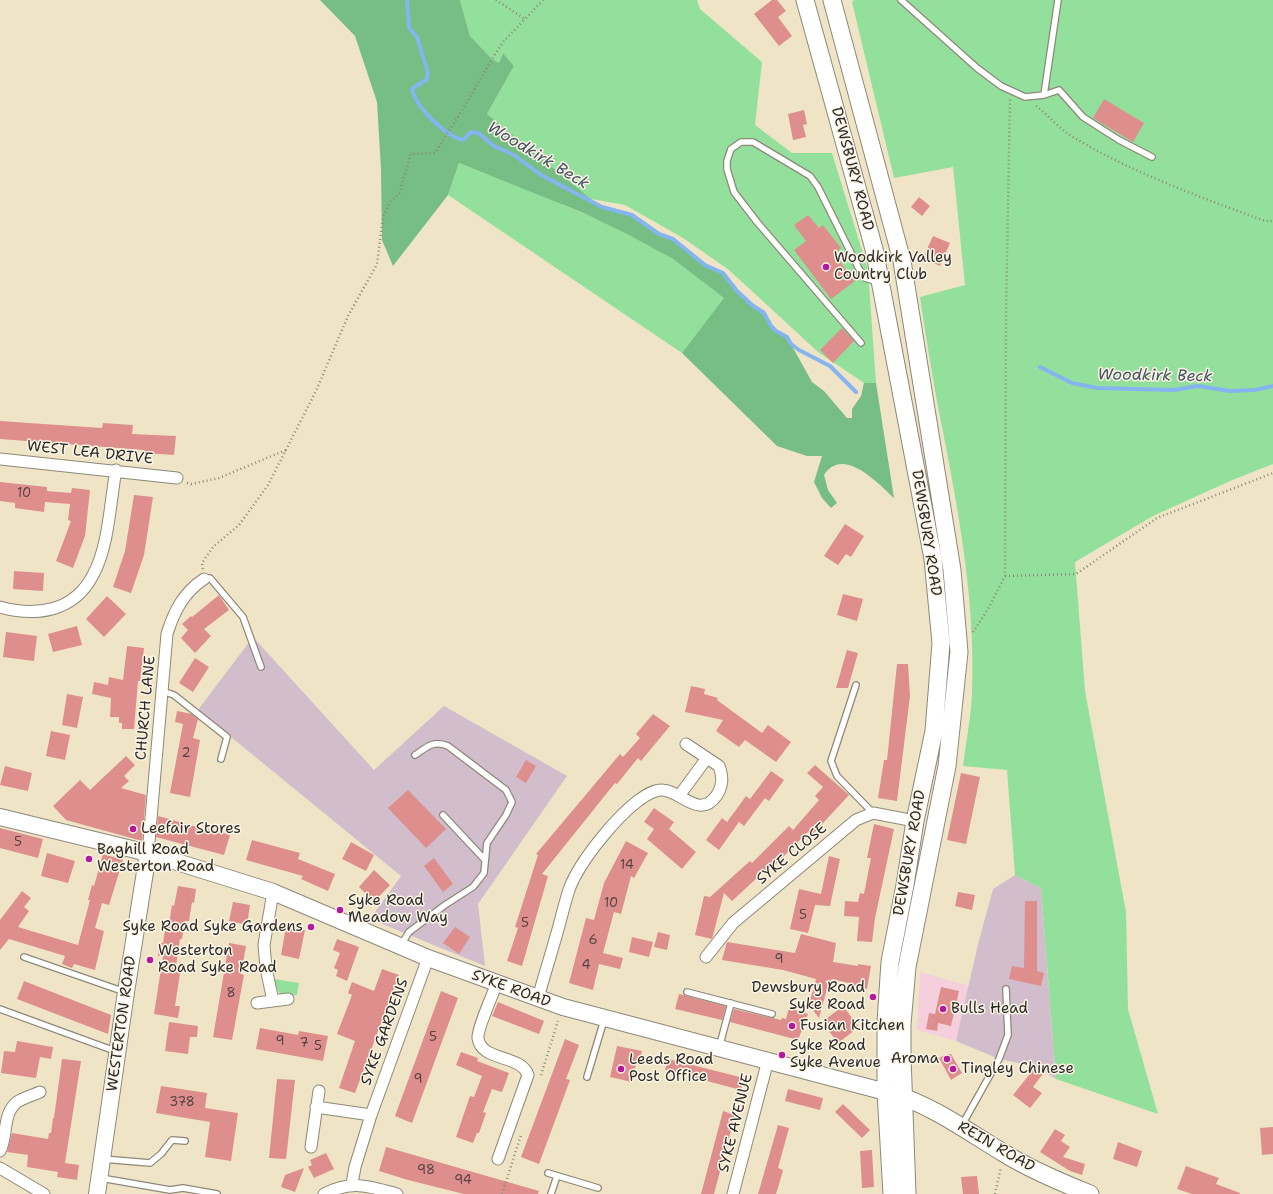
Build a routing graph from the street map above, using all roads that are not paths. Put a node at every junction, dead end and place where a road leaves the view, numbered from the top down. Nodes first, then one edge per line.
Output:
1 (805, 0) edge
2 (832, 0) edge
3 (901, 0) edge
4 (1058, 0) edge
5 (1044, 95) junction
6 (1152, 157) dead end
7 (880, 282) junction
8 (861, 343) dead end
9 (0, 459) edge
10 (116, 470) junction
11 (178, 478) road end
12 (204, 578) joint
13 (0, 607) edge
14 (261, 667) dead end
15 (856, 685) dead end
16 (162, 691) junction
17 (686, 744) dead end
18 (415, 755) dead end
19 (707, 758) junction
20 (222, 759) dead end
21 (679, 796) junction
22 (873, 813) junction
23 (443, 815) dead end
24 (0, 817) edge
25 (915, 821) junction
26 (148, 853) junction
27 (485, 860) junction
28 (273, 892) junction
29 (400, 947) junction
30 (24, 956) dead end
31 (706, 957) dead end
32 (428, 958) junction
33 (497, 983) junction
34 (1006, 989) dead end
35 (126, 992) junction
36 (687, 992) dead end
37 (538, 998) junction
38 (288, 999) dead end
39 (273, 1001) junction
40 (257, 1003) dead end
41 (730, 1003) junction
42 (0, 1009) edge
43 (772, 1014) dead end
44 (605, 1018) junction
45 (719, 1048) junction
46 (117, 1052) junction
47 (768, 1060) junction
48 (587, 1077) dead end
49 (319, 1091) dead end
50 (40, 1092) dead end
51 (886, 1092) junction
52 (903, 1097) junction
53 (316, 1107) junction
54 (371, 1115) junction
55 (960, 1127) junction
56 (185, 1141) dead end
57 (311, 1147) dead end
58 (0, 1151) edge
59 (102, 1159) junction
60 (498, 1159) dead end
61 (3, 1170) edge
62 (548, 1173) dead end
63 (557, 1176) junction
64 (100, 1178) junction
65 (0, 1182) edge
66 (352, 1184) junction
67 (598, 1188) dead end
68 (173, 1192) edge
69 (44, 1194) edge
70 (97, 1194) edge
71 (217, 1194) edge
72 (324, 1194) edge
73 (397, 1194) edge
74 (551, 1194) edge
75 (734, 1194) edge
76 (892, 1194) edge
77 (907, 1194) edge
78 (1090, 1194) edge

1 - 7 main road, DEWSBURY ROAD
2 - 52 main road, DEWSBURY ROAD
3 - 5 lane
4 - 5 lane
5 - 6 lane
7 - 8 lane
7 - 25 main road, DEWSBURY ROAD
9 - 10 street, WEST LEA DRIVE
10 - 11 street, WEST LEA DRIVE
10 - 13 street
12 - 14 lane
12 - 16 street, CHURCH LANE
15 - 22 lane
16 - 20 lane
16 - 26 street, CHURCH LANE
17 - 19 street
18 - 27 lane
19 - 21 street
19 - 21 street
21 - 37 street
22 - 25 street
22 - 31 street, SYKE CLOSE
23 - 27 lane
24 - 26 street, SYKE ROAD
25 - 51 main road, DEWSBURY ROAD
26 - 28 street, SYKE ROAD
26 - 35 street, WESTERTON ROAD
27 - 29 lane
28 - 29 street, SYKE ROAD
28 - 39 street
29 - 32 street, SYKE ROAD
30 - 35 lane
32 - 33 street, SYKE ROAD
32 - 54 street, SYKE GARDENS
33 - 37 street, SYKE ROAD
33 - 60 street
34 - 55 lane
35 - 46 street, WESTERTON ROAD
36 - 41 lane
37 - 44 street, SYKE ROAD
38 - 39 street
39 - 40 street
41 - 43 lane
41 - 45 lane
42 - 46 lane
44 - 45 street, SYKE ROAD
44 - 48 lane
45 - 47 street, SYKE ROAD
46 - 59 street, WESTERTON ROAD
47 - 51 street, SYKE ROAD
47 - 75 street, SYKE AVENUE
49 - 53 street
50 - 58 street
51 - 52 main road, REIN ROAD
51 - 76 main road, DEWSBURY ROAD
52 - 55 main road, REIN ROAD
52 - 77 main road, DEWSBURY ROAD
53 - 54 street
53 - 57 street
54 - 66 street, SYKE GARDENS
55 - 78 main road, REIN ROAD
56 - 59 lane
59 - 64 street, WESTERTON ROAD
61 - 65 street
61 - 69 street
62 - 63 lane
63 - 67 lane
63 - 74 lane
64 - 68 lane
64 - 70 street, WESTERTON ROAD
66 - 72 street
66 - 73 street
68 - 71 lane

